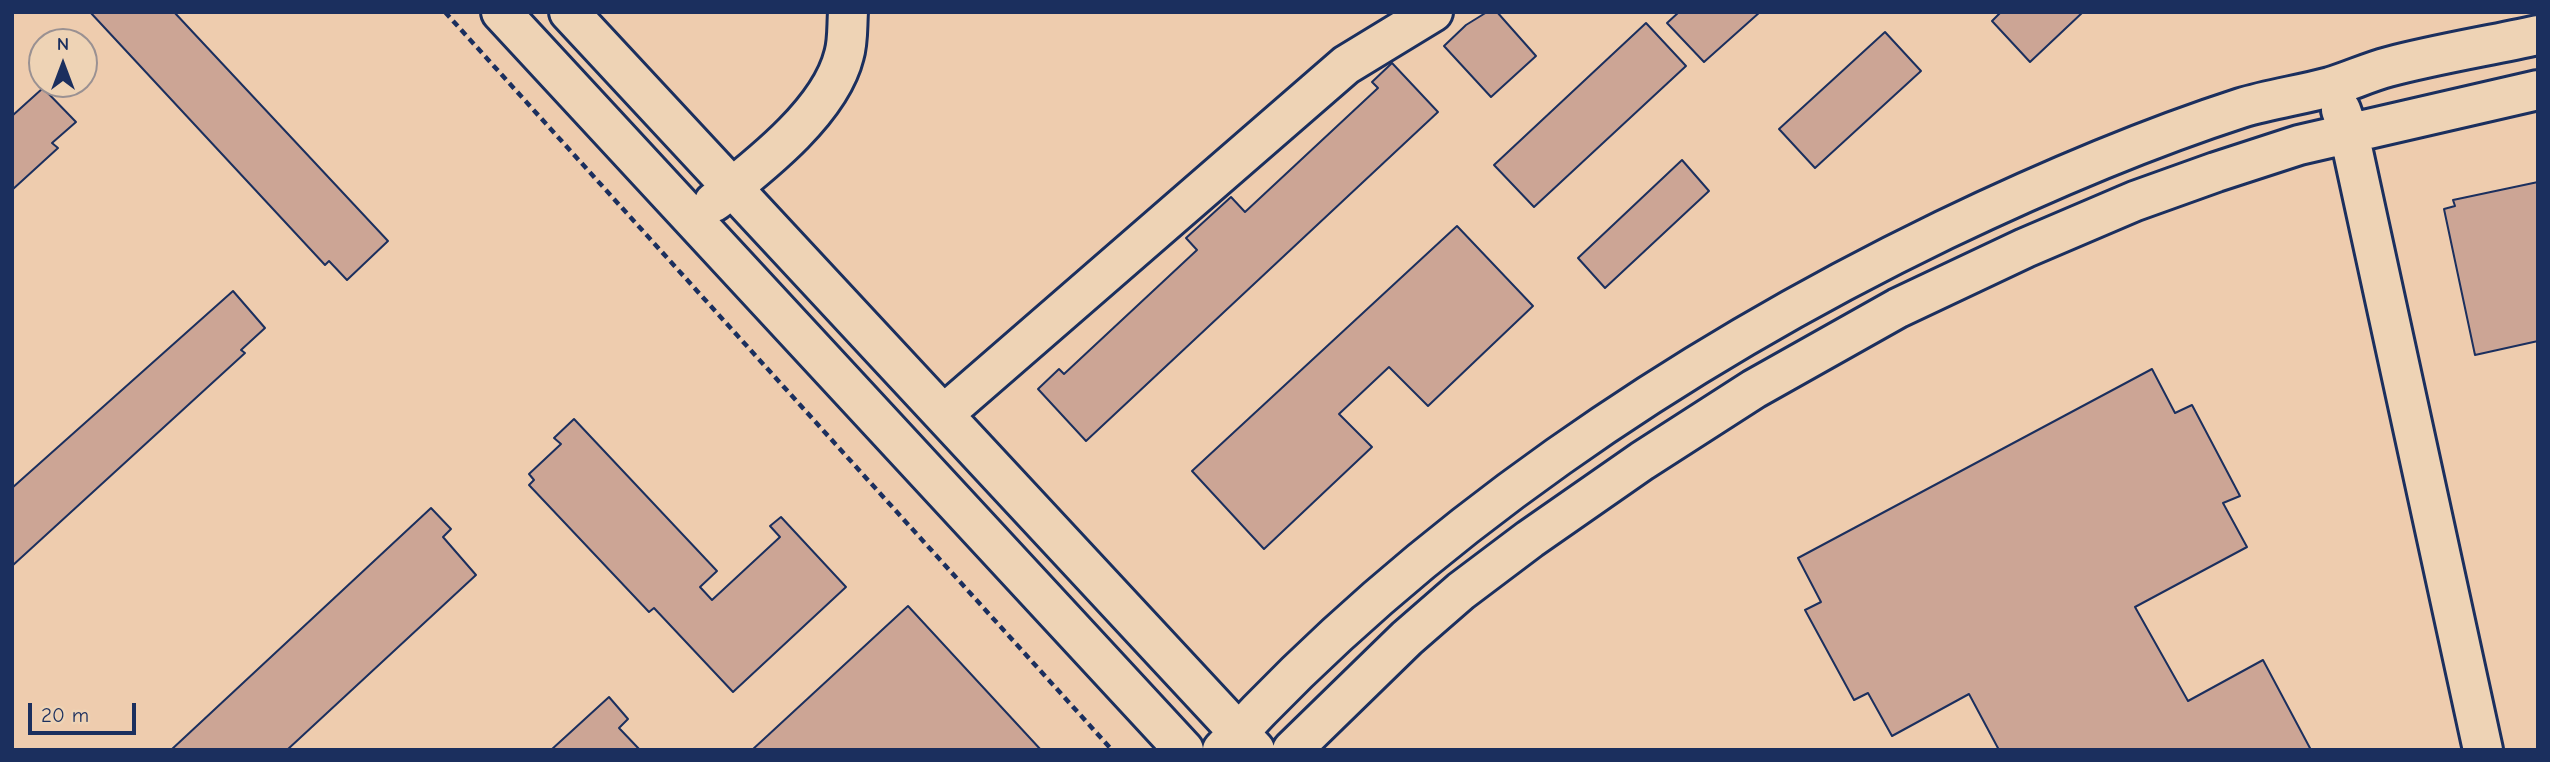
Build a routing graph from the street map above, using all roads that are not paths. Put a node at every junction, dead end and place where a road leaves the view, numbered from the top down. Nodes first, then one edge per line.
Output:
1 (501, 12) edge
2 (569, 12) edge
3 (848, 12) edge
4 (1433, 12) edge
5 (2538, 35) edge
6 (2332, 86) junction
7 (2538, 90) edge
8 (2349, 133) junction
9 (732, 188) junction
10 (692, 220) junction
11 (943, 414) junction
12 (1238, 744) edge
13 (1184, 750) edge
14 (1292, 750) edge
15 (2483, 750) edge

1 - 10 street
2 - 9 street
3 - 9 street
4 - 11 street
5 - 6 street
6 - 8 street
6 - 12 street
7 - 8 street
8 - 14 street
8 - 15 street
9 - 10 street
9 - 11 street
10 - 13 street
11 - 12 street

